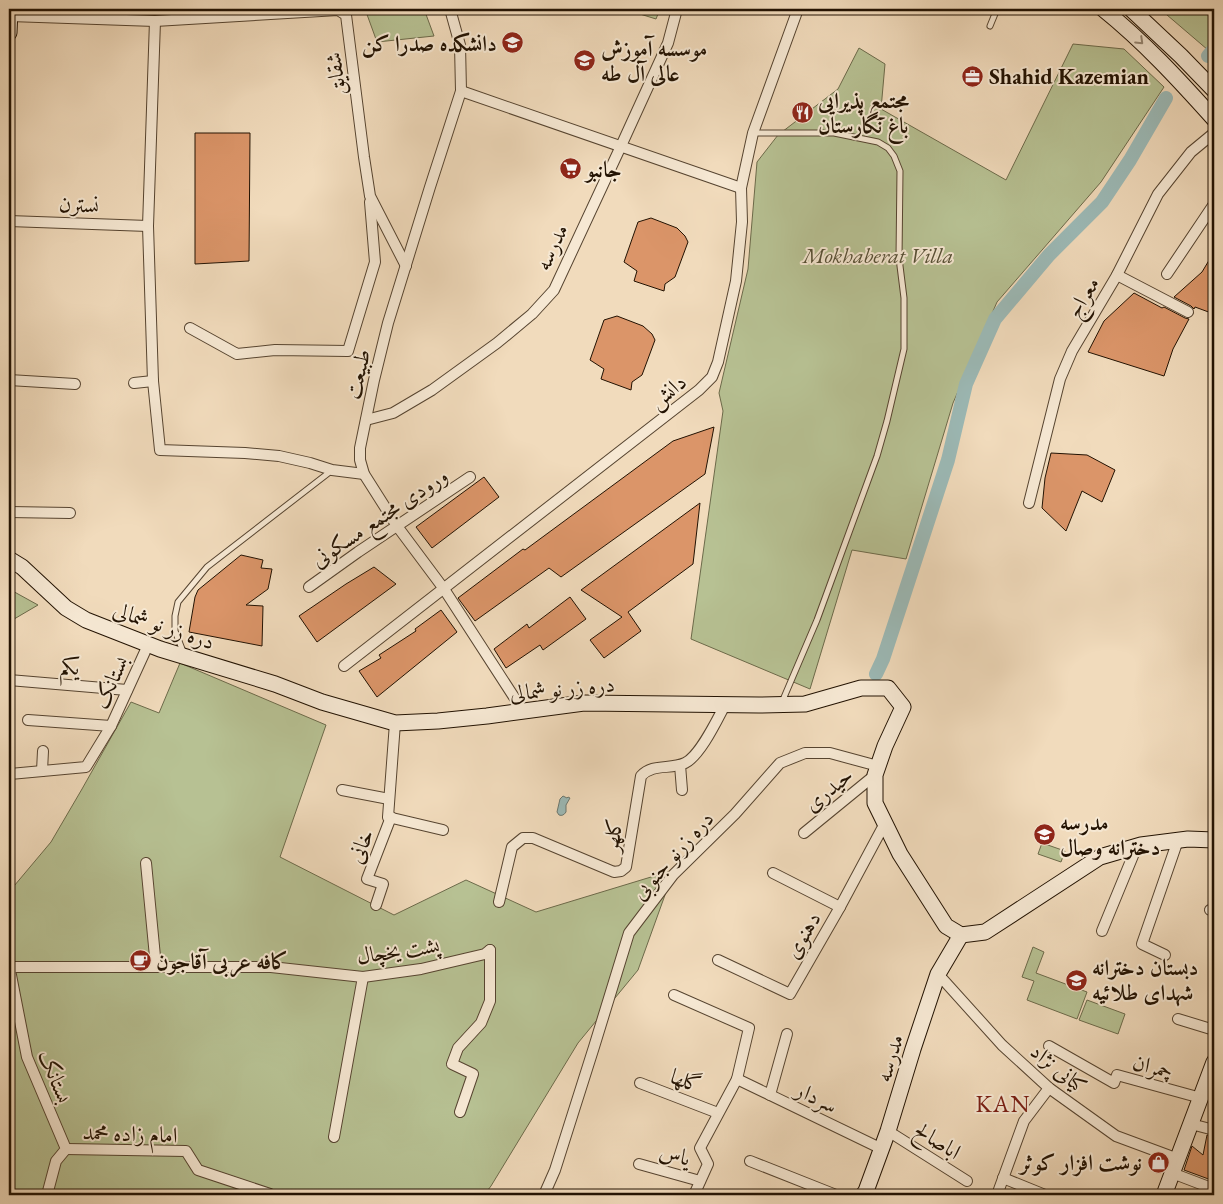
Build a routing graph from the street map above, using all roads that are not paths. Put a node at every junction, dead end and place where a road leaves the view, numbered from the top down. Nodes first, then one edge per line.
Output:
1 (450, 9) edge
2 (677, 9) edge
3 (798, 9) edge
4 (997, 9) edge
5 (1103, 9) edge
6 (1131, 9) edge
7 (10, 14) edge
8 (155, 21) junction
9 (990, 26) dead end
10 (9, 33) edge
11 (1212, 86) edge
12 (462, 91) junction
13 (1198, 100) junction
14 (1214, 119) edge
15 (753, 133) junction
16 (1214, 133) edge
17 (621, 146) junction
18 (741, 188) junction
19 (370, 196) junction
20 (1214, 204) edge
21 (9, 221) edge
22 (148, 226) junction
23 (406, 266) junction
24 (1167, 274) dead end
25 (1117, 275) junction
26 (1188, 312) dead end
27 (190, 328) dead end
28 (9, 380) edge
29 (153, 381) junction
30 (134, 383) dead end
31 (75, 384) dead end
32 (366, 420) junction
33 (332, 470) junction
34 (364, 474) junction
35 (470, 477) dead end
36 (1029, 503) dead end
37 (9, 512) edge
38 (70, 513) dead end
39 (397, 526) junction
40 (9, 559) edge
41 (309, 587) dead end
42 (444, 589) junction
43 (148, 645) junction
44 (185, 656) junction
45 (344, 666) dead end
46 (9, 680) edge
47 (128, 690) junction
48 (725, 705) junction
49 (781, 705) junction
50 (523, 711) junction
51 (28, 720) dead end
52 (395, 723) junction
53 (111, 726) junction
54 (43, 751) dead end
55 (680, 764) junction
56 (877, 770) junction
57 (42, 771) junction
58 (10, 774) dead end
59 (342, 790) dead end
60 (682, 790) dead end
61 (389, 799) junction
62 (391, 817) junction
63 (885, 823) junction
64 (443, 830) dead end
65 (804, 833) dead end
66 (1178, 840) junction
67 (1214, 840) edge
68 (1137, 846) junction
69 (146, 863) dead end
70 (773, 873) dead end
71 (499, 902) dead end
72 (376, 905) dead end
73 (840, 906) junction
74 (1102, 931) dead end
75 (960, 935) junction
76 (1165, 955) dead end
77 (718, 960) dead end
78 (9, 966) edge
79 (156, 967) junction
80 (938, 974) junction
81 (362, 978) junction
82 (674, 995) dead end
83 (1178, 1019) dead end
84 (1214, 1030) edge
85 (787, 1034) dead end
86 (1049, 1046) dead end
87 (1214, 1066) edge
88 (737, 1079) junction
89 (640, 1083) dead end
90 (1048, 1088) junction
91 (770, 1095) junction
92 (1201, 1098) junction
93 (460, 1112) dead end
94 (718, 1113) junction
95 (1191, 1124) junction
96 (1214, 1130) edge
97 (888, 1131) junction
98 (334, 1137) dead end
99 (66, 1149) junction
100 (882, 1149) junction
101 (750, 1161) dead end
102 (639, 1164) dead end
103 (1175, 1166) junction
104 (1003, 1178) junction
105 (700, 1180) junction
106 (967, 1181) dead end
107 (1214, 1189) edge
108 (270, 1194) dead end
109 (47, 1195) edge
110 (544, 1195) edge
111 (694, 1195) edge
112 (836, 1195) edge
113 (863, 1195) edge
114 (997, 1195) edge
115 (1045, 1195) edge
116 (1164, 1195) edge

1 - 12 street, طبیعت
2 - 17 street, مدرسه
3 - 15 street, دانش
4 - 9 lane
5 -> 13 street
6 - 11 street
7 - 8 street, شقایق
7 - 10 street
8 - 19 street, شقایق
8 - 22 street
11 - 13 street
12 - 17 street
12 - 23 street, طبیعت
13 - 14 street
15 - 18 street, دانش
15 - 49 lane
16 - 25 street, معراج
17 - 18 street
17 - 32 street, مدرسه
18 - 42 street, دانش
19 - 23 street, شقایق
19 - 27 street, شقایق
20 - 24 street
21 - 22 street, نسترن
22 - 29 street
23 - 32 street, طبیعت
25 - 26 street
25 - 36 street, معراج
28 - 31 street
29 - 30 street
29 - 33 street
32 - 34 street, طبیعت
33 - 34 street
33 - 44 lane
34 - 39 street, طبیعت
35 - 39 street, ورودی مجتمع مسکونی
37 - 38 street
39 - 41 street, ورودی مجتمع مسکونی
39 - 42 street, طبیعت
40 - 43 street, دره زر نو شمالی
42 - 45 street, دانش
42 - 50 street, طبیعت
43 - 44 street, دره زر نو شمالی
43 - 47 street, بستانک
44 - 52 street, دره زر نو شمالی
46 - 47 street, یکم
47 - 53 street, بستانک
48 - 49 street, دره زر نو شمالی
48 - 50 street, دره زر نو شمالی
48 - 55 street, کلهر
49 - 56 street, دره زر نو شمالی
50 - 52 street, دره زر نو شمالی
51 - 53 street
52 - 61 street, خانی
53 - 57 street, بستانک
54 - 57 street
55 - 60 street
55 - 71 street, کلهر
56 - 63 street, دره زر نو شمالی
56 - 65 street, حیدری
56 - 110 street, دره زرنو جنوبی
57 - 58 street
59 - 61 street, خانی
61 - 62 street, خانی
62 - 64 street, خانی
62 - 72 street, خانی
63 - 73 street, دهنوی
63 - 75 street, دره زر نو شمالی
66 - 67 street
66 - 68 street
66 - 76 street
68 - 74 street
68 - 75 street
69 - 79 street
70 - 73 street
73 - 77 street, دهنوی
75 - 80 street, مدرسه
78 - 79 street, پشت یخچال
78 - 99 street, بستانک
79 - 81 street, پشت یخچال
80 - 90 street, کیانی نژاد
80 - 97 street, مدرسه
81 - 93 street, پشت یخچال
81 - 98 street
82 - 88 street
83 - 84 street
85 - 91 street
86 - 92 street, چمران
87 - 92 street
88 - 91 street, سردار
88 - 94 street
89 - 94 street, گلها
90 - 103 street, کیانی نژاد
90 - 104 street
91 - 100 street, سردار
92 - 95 street
94 - 105 street
95 - 96 street
95 - 103 street
97 - 100 street, مدرسه
97 - 106 street, اباصالح
99 - 108 street, امام زاده محمد
99 - 109 street
100 - 113 street, مدرسه
101 - 112 street
102 - 105 street, یاس
103 - 107 street, کیانی نژاد
103 - 116 street
104 - 114 street
104 - 115 street
105 - 111 street

